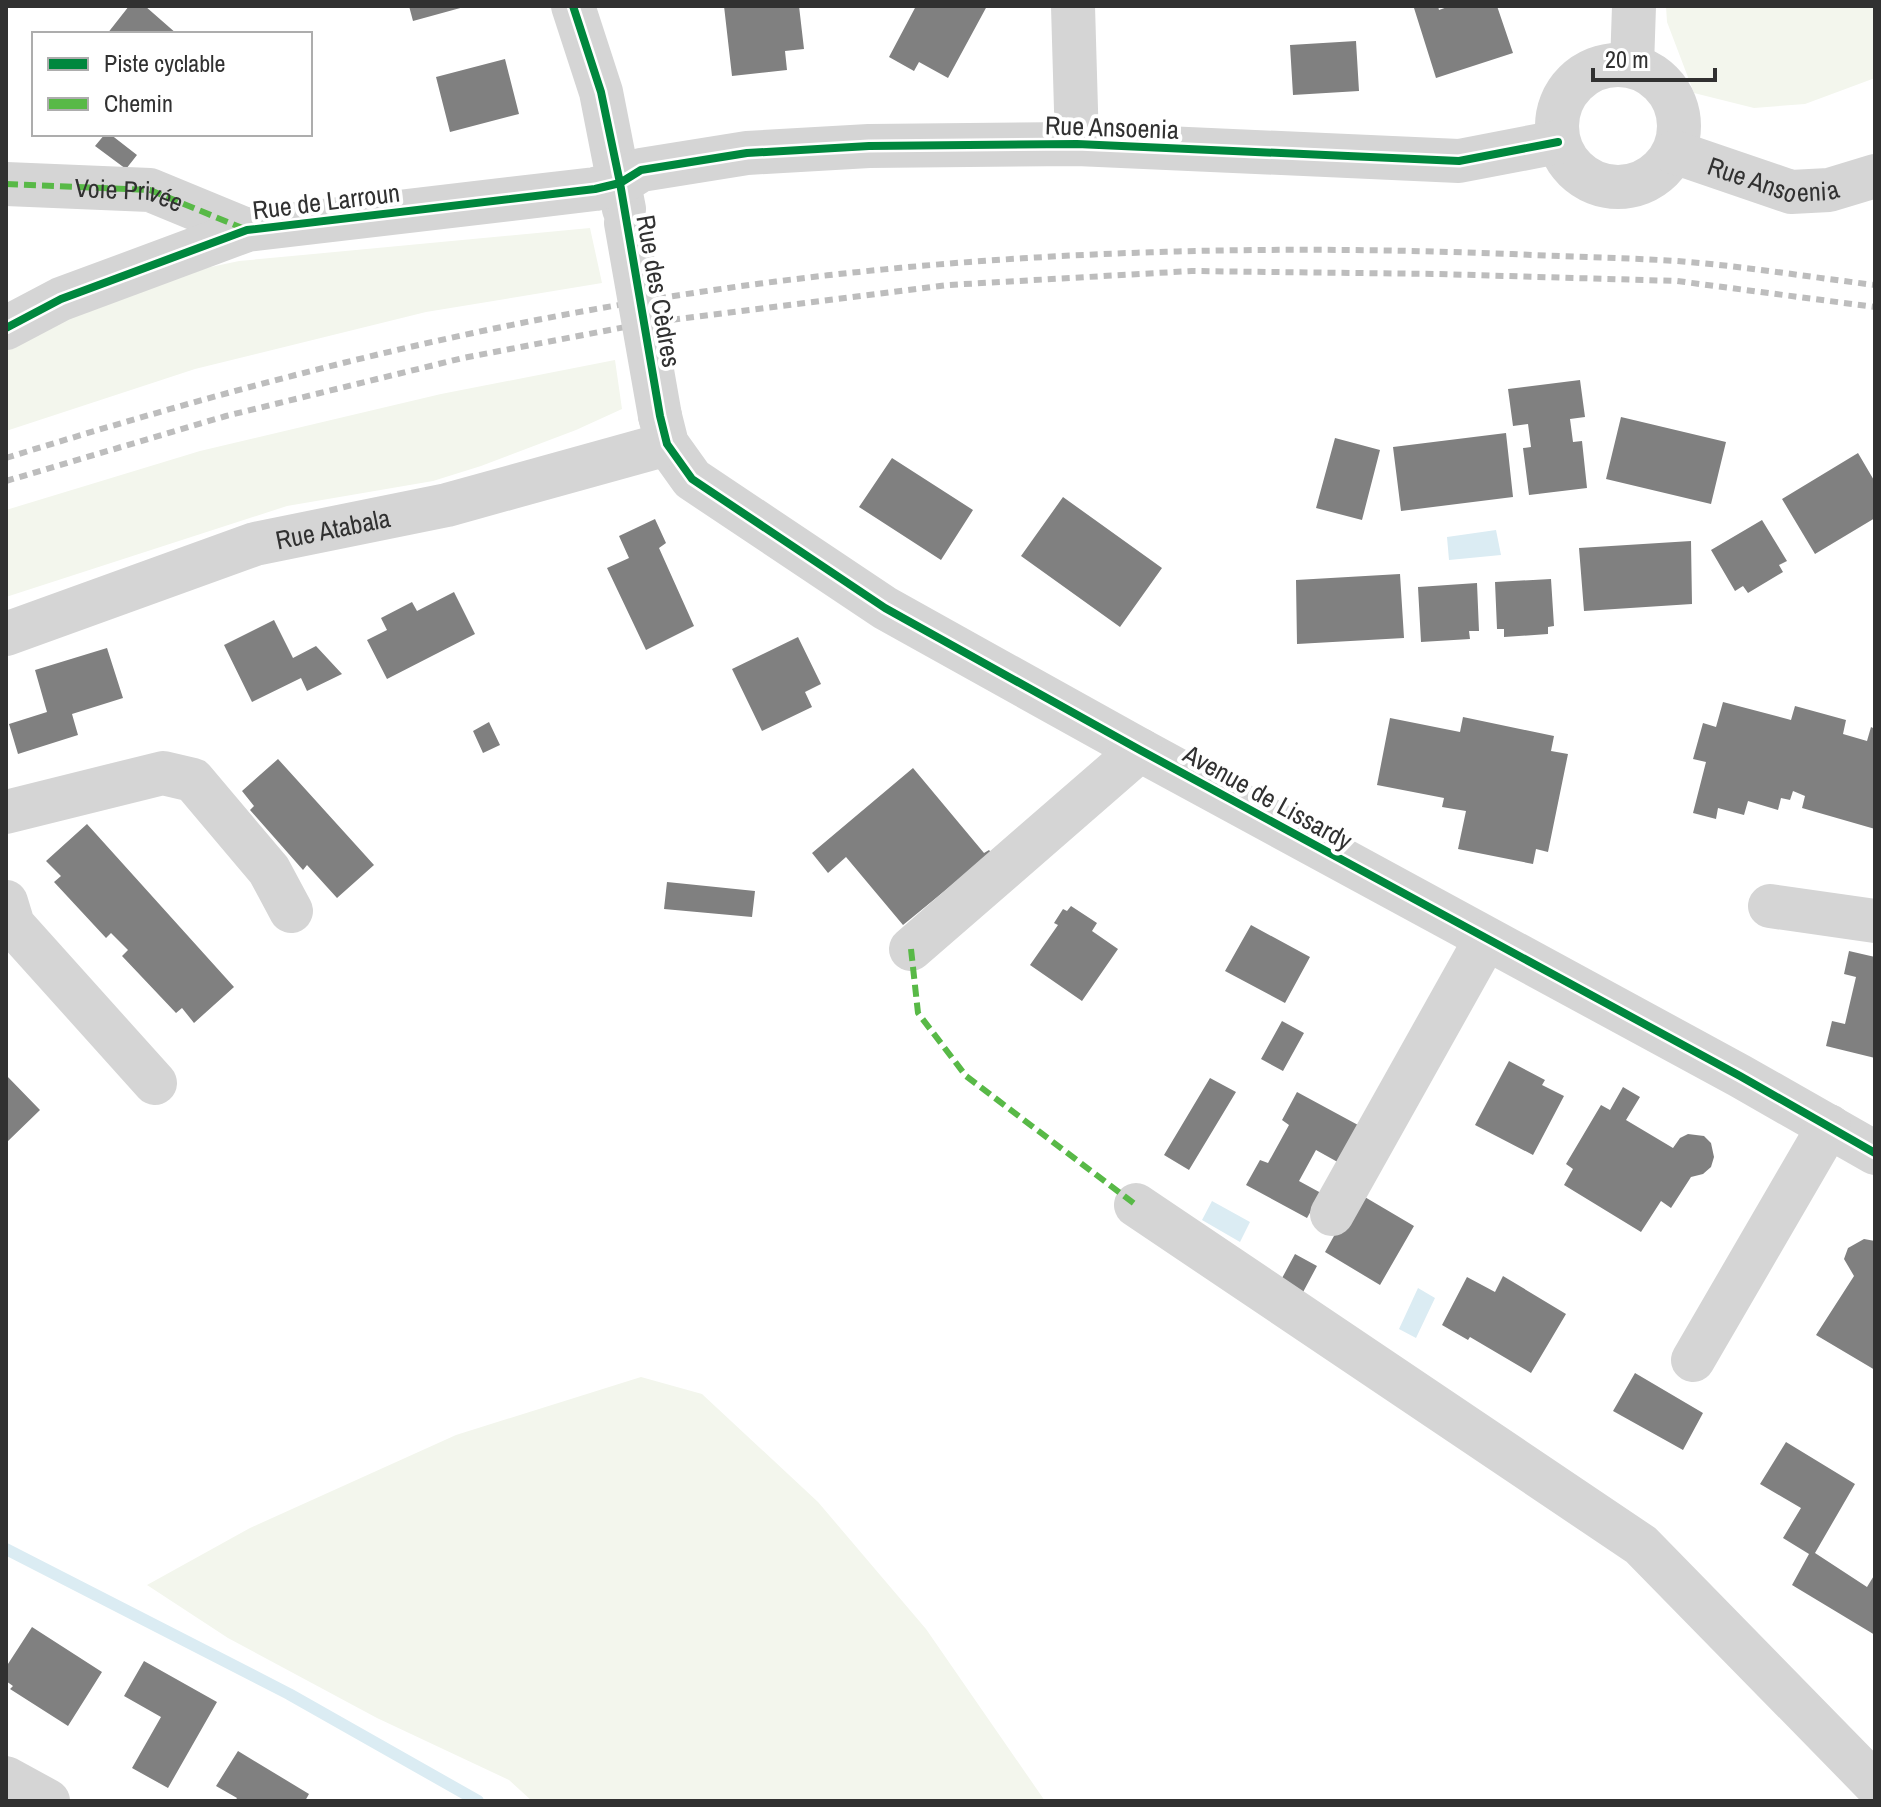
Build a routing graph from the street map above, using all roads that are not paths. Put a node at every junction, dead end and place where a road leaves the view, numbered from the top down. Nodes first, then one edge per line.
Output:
1 (573, 6) edge
2 (1073, 6) edge
3 (1634, 6) edge
4 (1632, 66) junction
5 (1558, 142) junction
6 (1077, 144) junction
7 (1674, 152) junction
8 (1875, 176) edge
9 (6, 184) edge
10 (623, 203) junction
11 (247, 230) junction
12 (6, 328) edge
13 (664, 430) junction
14 (6, 634) edge
15 (1140, 750) junction
16 (6, 812) edge
17 (1770, 906) dead end
18 (291, 911) dead end
19 (8, 920) edge
20 (1875, 921) edge
21 (1486, 939) junction
22 (911, 949) dead end
23 (155, 1083) dead end
24 (1829, 1126) junction
25 (1875, 1153) edge
26 (1136, 1205) dead end
27 (1332, 1214) dead end
28 (1693, 1360) dead end
29 (6, 1778) edge
30 (1875, 1784) edge
31 (48, 1801) edge

1 - 10 street, Rue des Cèdres
2 - 6 street
3 - 4 street
4 - 5 street
4 - 7 street
5 - 6 street, Rue Ansoenia
5 - 7 street
6 - 10 street, Rue Ansoenia
7 - 8 street, Rue Ansoenia
9 - 11 street, Voie Privée
10 - 11 street, Rue de Larroun
10 - 13 street, Rue des Cèdres, bridge
11 - 12 street, Rue de Larroun
13 - 14 street, Rue Atabala
13 - 15 street, Avenue de Lissardy
15 - 21 street, Avenue de Lissardy
15 - 22 street
16 - 18 street
17 - 20 street
19 - 23 street
21 - 24 street, Avenue de Lissardy
21 - 27 street
24 - 25 street, Avenue de Lissardy
24 - 28 street
26 - 30 street
29 - 31 street

